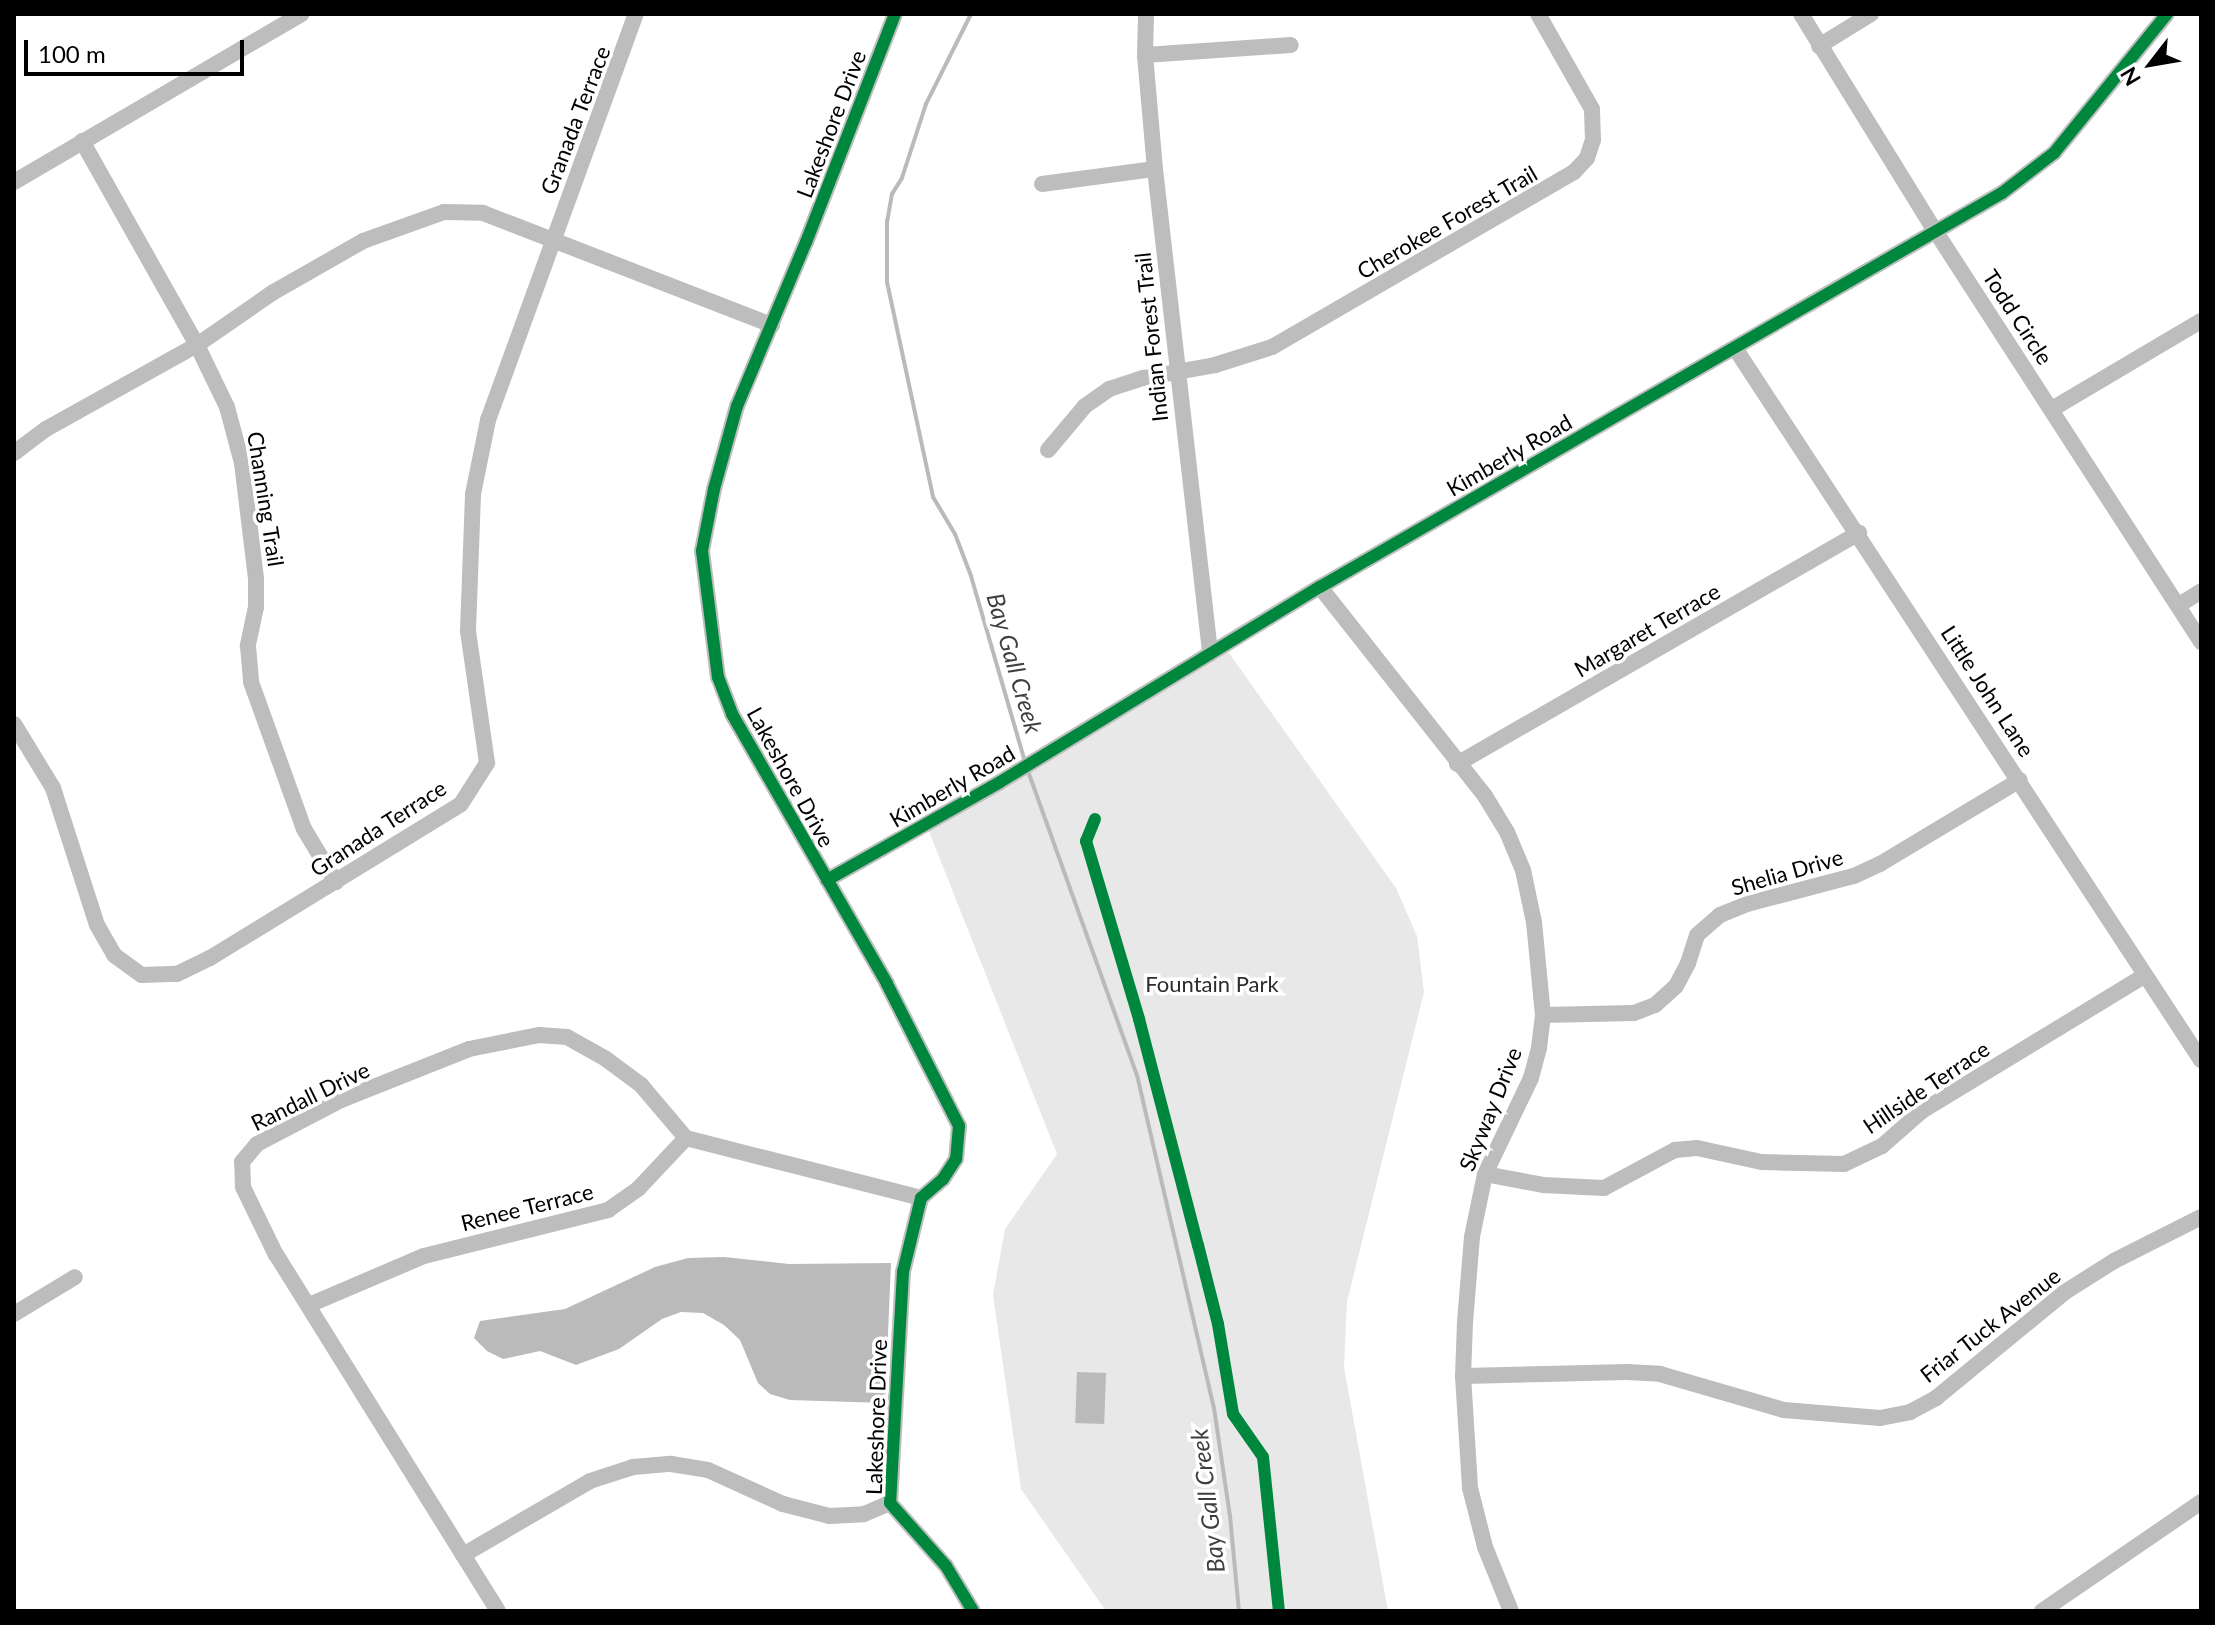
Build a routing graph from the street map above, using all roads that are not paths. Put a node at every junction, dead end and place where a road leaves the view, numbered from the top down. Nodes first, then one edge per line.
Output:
1 (301, 14) edge
2 (636, 14) edge
3 (895, 14) edge
4 (1146, 14) edge
5 (1538, 14) edge
6 (1801, 14) edge
7 (1871, 14) edge
8 (2167, 14) edge
9 (1291, 45) dead end
10 (1819, 46) junction
11 (1145, 55) junction
12 (82, 141) junction
13 (1155, 169) junction
14 (14, 182) edge
15 (1042, 184) dead end
16 (1934, 229) junction
17 (553, 241) junction
18 (2201, 321) edge
19 (772, 325) junction
20 (197, 345) junction
21 (1735, 348) junction
22 (1176, 373) junction
23 (2052, 409) junction
24 (1048, 450) dead end
25 (14, 453) edge
26 (1859, 533) junction
27 (1320, 587) junction
28 (2201, 591) edge
29 (2179, 605) junction
30 (2201, 642) edge
31 (1210, 654) junction
32 (14, 724) edge
33 (1457, 764) junction
34 (2020, 780) junction
35 (827, 880) junction
36 (336, 882) junction
37 (2144, 976) junction
38 (1543, 1015) junction
39 (2201, 1060) edge
40 (686, 1138) junction
41 (1485, 1174) junction
42 (921, 1198) junction
43 (2201, 1217) edge
44 (75, 1277) dead end
45 (309, 1305) junction
46 (14, 1314) edge
47 (1463, 1376) junction
48 (2201, 1502) edge
49 (890, 1503) junction
50 (463, 1555) junction
51 (967, 1609) edge
52 (498, 1611) edge
53 (1511, 1611) edge
54 (2042, 1611) edge

1 - 12 street
2 - 17 street, Granada Terrace
3 - 19 street, Lakeshore Drive
4 - 11 street, Indian Forest Trail
5 - 22 street, Cherokee Forest Trail
6 - 10 street, Todd Circle
7 - 10 street
8 - 16 street, Kimberly Road
9 - 11 street
10 - 16 street, Todd Circle
11 - 13 street, Indian Forest Trail
12 - 14 street
12 - 20 street, Channing Trail
13 - 15 street
13 - 22 street, Indian Forest Trail
16 - 21 street, Kimberly Road
16 - 23 street, Todd Circle
17 - 19 street
17 - 20 street
17 - 36 street, Granada Terrace
18 - 23 street
19 - 35 street, Lakeshore Drive
20 - 25 street
20 - 36 street, Channing Trail
21 - 26 street, Little John Lane
21 - 27 street, Kimberly Road
22 - 24 street, Cherokee Forest Trail
22 - 31 street, Indian Forest Trail
23 - 29 street, Todd Circle
26 - 33 street, Margaret Terrace
26 - 34 street, Little John Lane
27 - 31 street, Kimberly Road
27 - 33 street, Skyway Drive
28 - 29 street
29 - 30 street, Todd Circle
31 - 35 street, Kimberly Road
32 - 36 street, Granada Terrace
33 - 38 street, Skyway Drive
34 - 37 street, Little John Lane
34 - 38 street, Shelia Drive
35 - 42 street, Lakeshore Drive
37 - 39 street, Little John Lane
37 - 41 street, Hillside Terrace
38 - 41 street, Skyway Drive
40 - 42 street
40 - 45 street, Renee Terrace
40 - 45 street, Randall Drive
41 - 47 street, Skyway Drive
42 - 49 street, Lakeshore Drive
43 - 47 street, Friar Tuck Avenue
44 - 46 street
45 - 50 street, Randall Drive
47 - 53 street, Skyway Drive
48 - 54 street
49 - 50 street
49 - 51 street, Lakeshore Drive
50 - 52 street, Randall Drive

